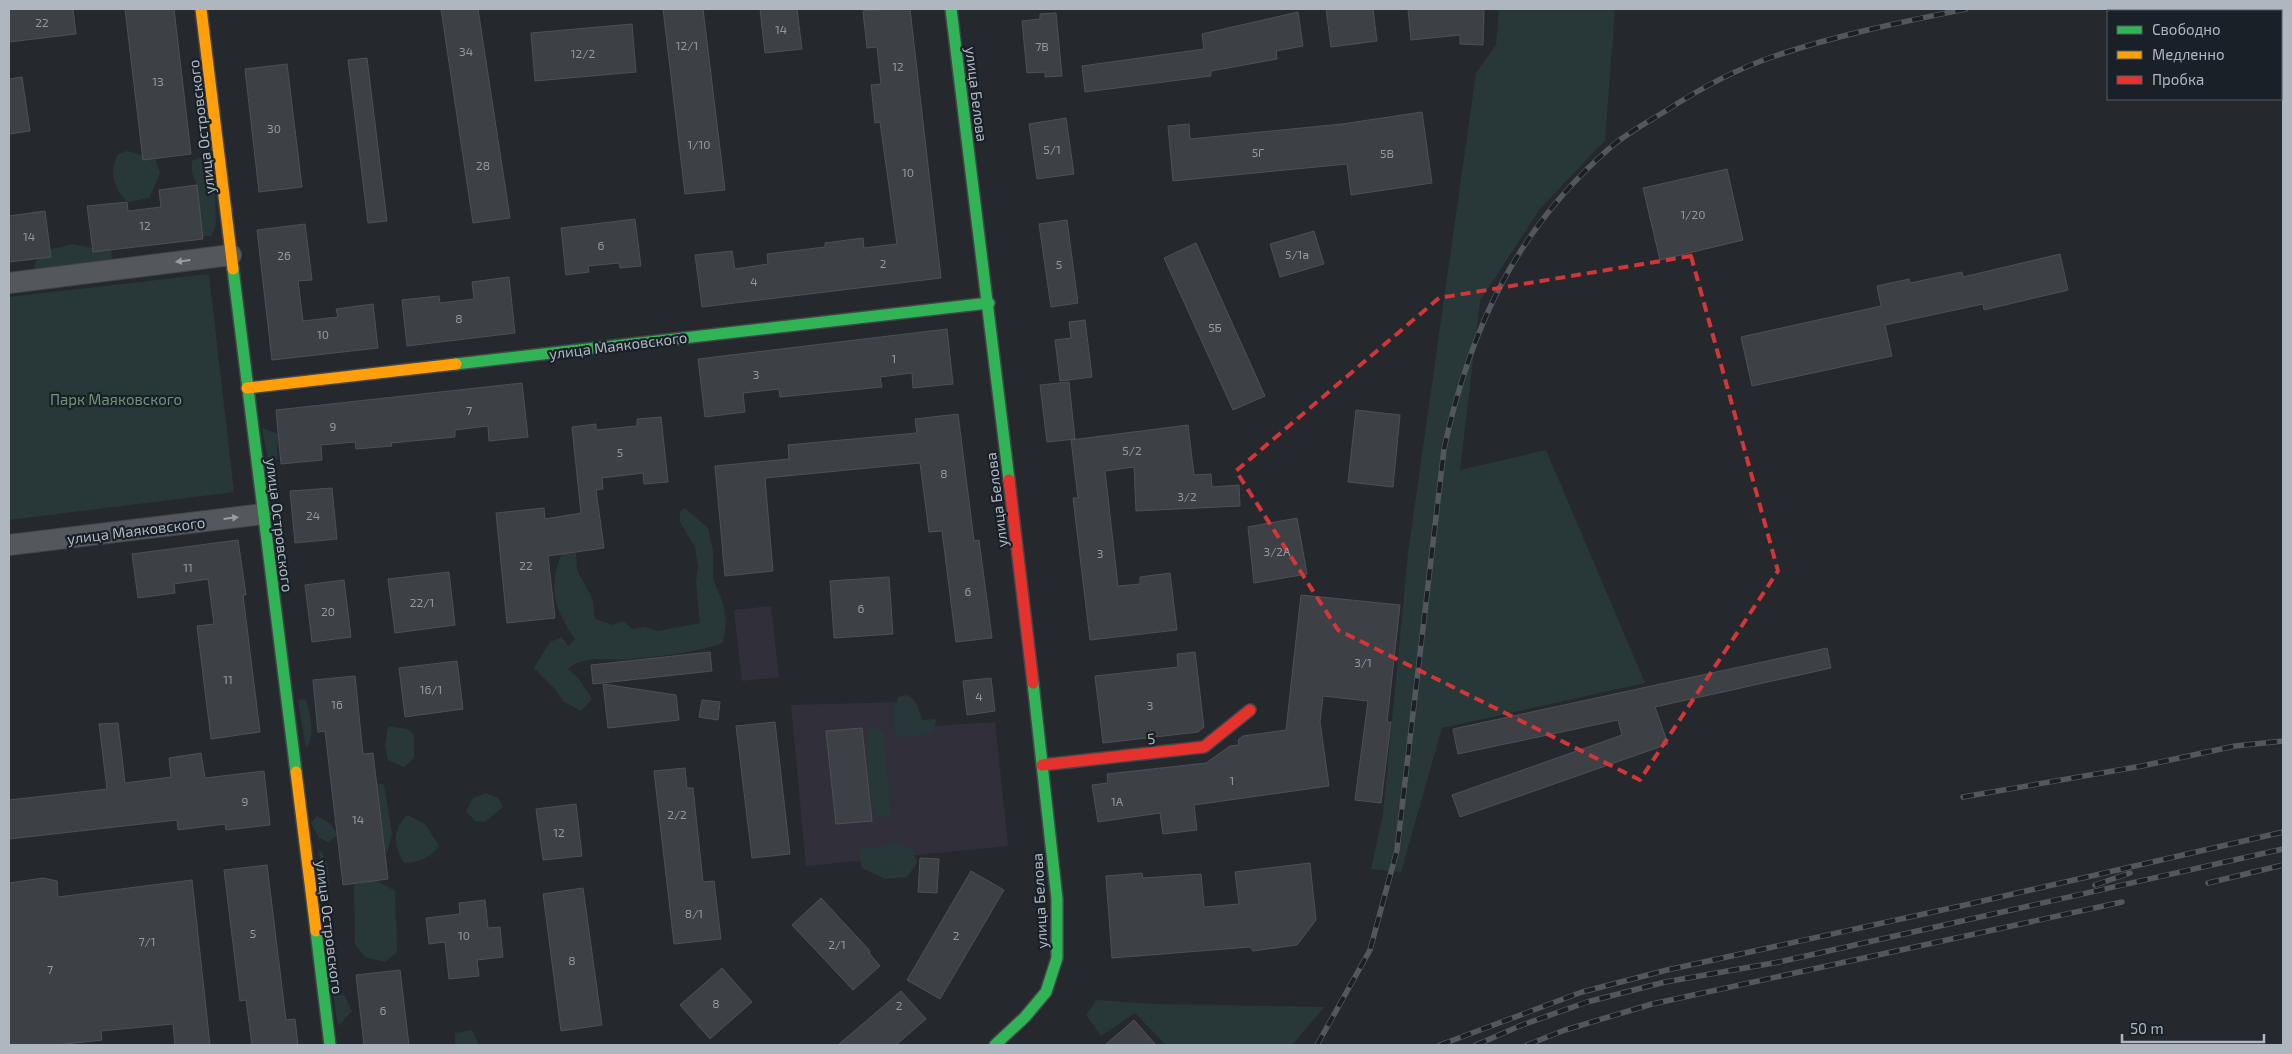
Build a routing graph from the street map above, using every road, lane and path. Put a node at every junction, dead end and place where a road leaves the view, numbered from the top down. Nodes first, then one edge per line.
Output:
1 (202, 9) edge
2 (951, 9) edge
3 (231, 255) junction
4 (9, 282) edge
5 (989, 302) junction
6 (248, 388) junction
7 (263, 514) junction
8 (9, 545) edge
9 (1250, 710) dead end
10 (1042, 766) junction
11 (330, 1045) edge
12 (995, 1045) edge

1 - 3 street, улица Островского
2 - 5 street, улица Белова
3 -> 4 street
3 - 6 street, улица Островского
5 - 6 street, улица Маяковского
5 - 10 street, улица Белова
6 - 7 street, улица Островского
8 -> 7 street, улица Маяковского
7 - 11 street, улица Островского
9 - 10 street, 5
10 - 12 street, улица Белова

